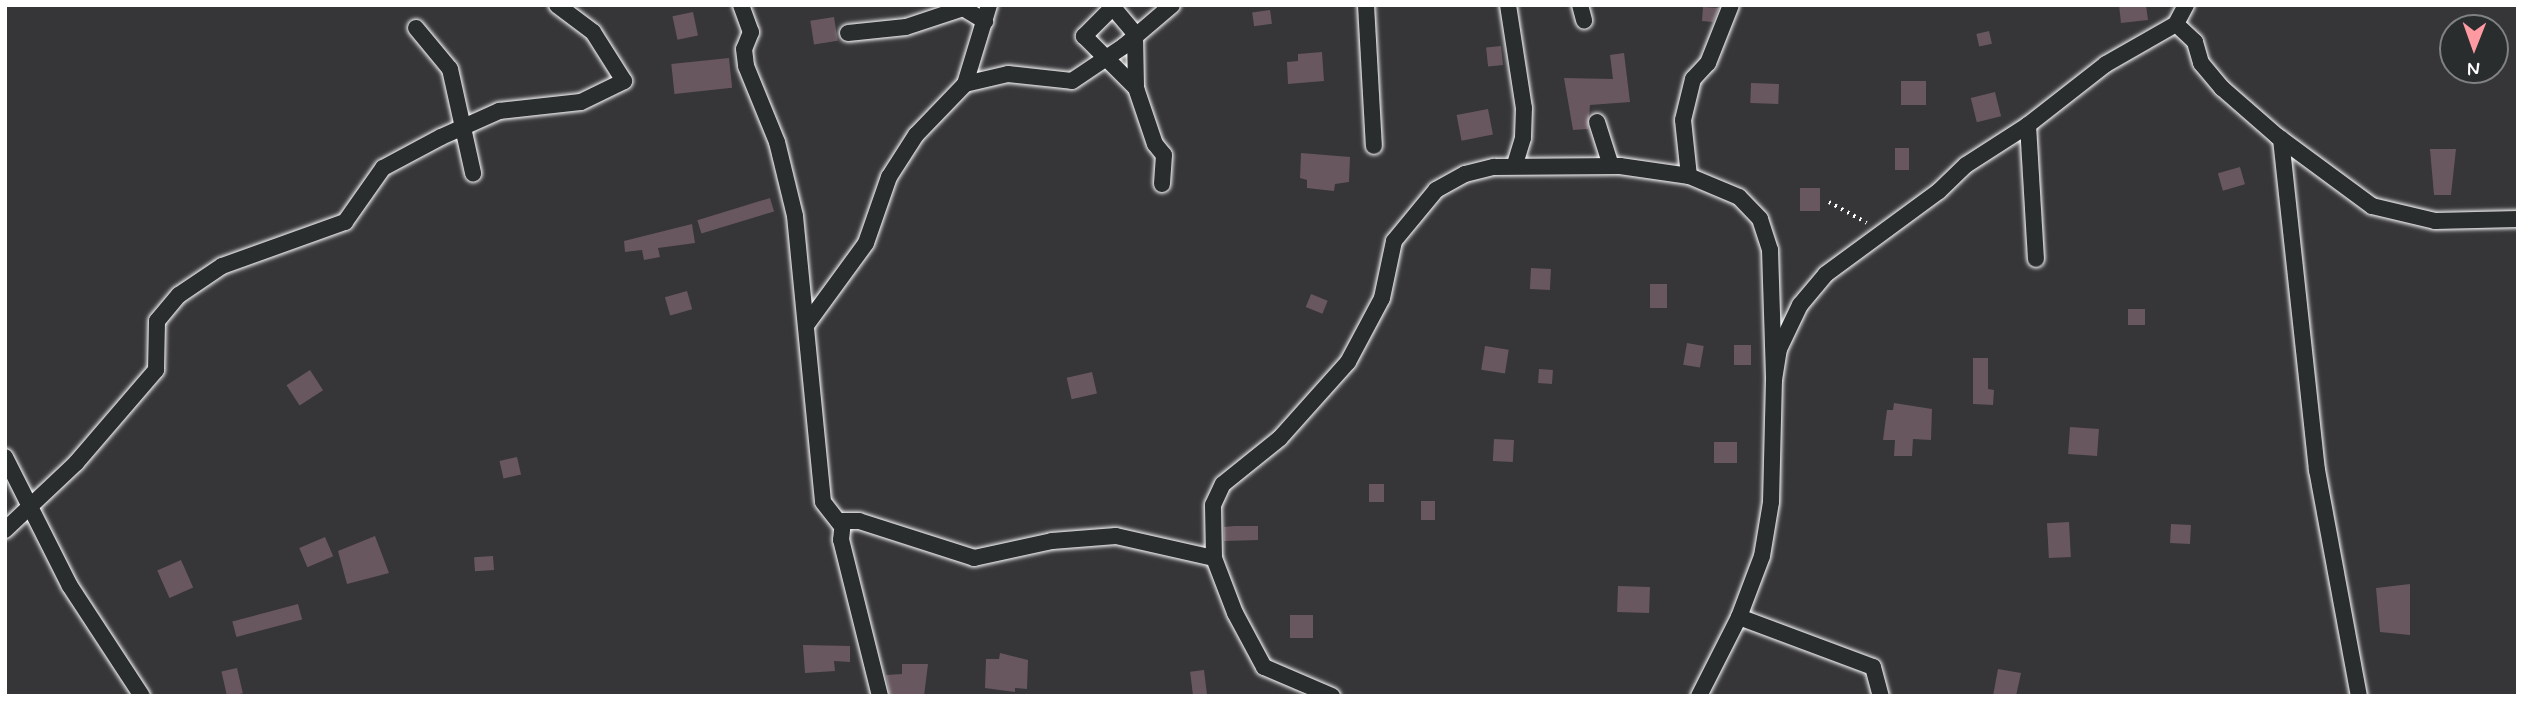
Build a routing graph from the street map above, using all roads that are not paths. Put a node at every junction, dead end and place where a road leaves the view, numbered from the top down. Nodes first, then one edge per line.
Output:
1 (557, 5) edge
2 (741, 5) edge
3 (1171, 5) edge
4 (1366, 5) edge
5 (1508, 5) edge
6 (1731, 5) edge
7 (2186, 5) edge
8 (1111, 6) edge
9 (987, 13) edge
10 (2176, 24) junction
11 (416, 28) dead end
12 (848, 33) dead end
13 (1135, 34) junction
14 (1105, 59) junction
15 (974, 60) junction
16 (984, 78) junction
17 (965, 84) junction
18 (1136, 88) junction
19 (1597, 122) dead end
20 (2028, 125) junction
21 (463, 127) junction
22 (2281, 139) junction
23 (1374, 146) dead end
24 (1515, 166) junction
25 (1611, 166) junction
26 (473, 173) dead end
27 (1689, 176) junction
28 (1162, 184) dead end
29 (2518, 219) edge
30 (2036, 259) dead end
31 (807, 324) junction
32 (1774, 380) junction
33 (5, 457) edge
34 (31, 508) junction
35 (840, 524) junction
36 (5, 530) edge
37 (1214, 558) junction
38 (1739, 617) junction
39 (142, 696) edge
40 (880, 696) edge
41 (1332, 696) edge
42 (1699, 696) edge
43 (1881, 696) edge
44 (2359, 696) edge

1 - 21 street
2 - 31 street
3 - 13 street
4 - 23 street
5 - 24 street
6 - 27 street
7 - 10 street
8 - 13 street
8 - 14 street
9 - 12 street
9 - 15 street
10 - 20 street
10 - 22 street
11 - 21 street
13 - 14 street
13 - 18 street
14 - 16 street
14 - 18 street
15 - 16 street
15 - 17 street
16 - 17 street
17 - 31 street
18 - 28 street
19 - 25 street
20 - 30 street
20 - 32 street
21 - 26 street
21 - 34 street
22 - 29 street
22 - 44 street
24 - 25 street
24 - 37 street
25 - 27 street
27 - 32 street
31 - 35 street
32 - 38 street
33 - 34 street
34 - 36 street
34 - 39 street
35 - 37 street
35 - 40 street
37 - 41 street
38 - 42 street
38 - 43 street

